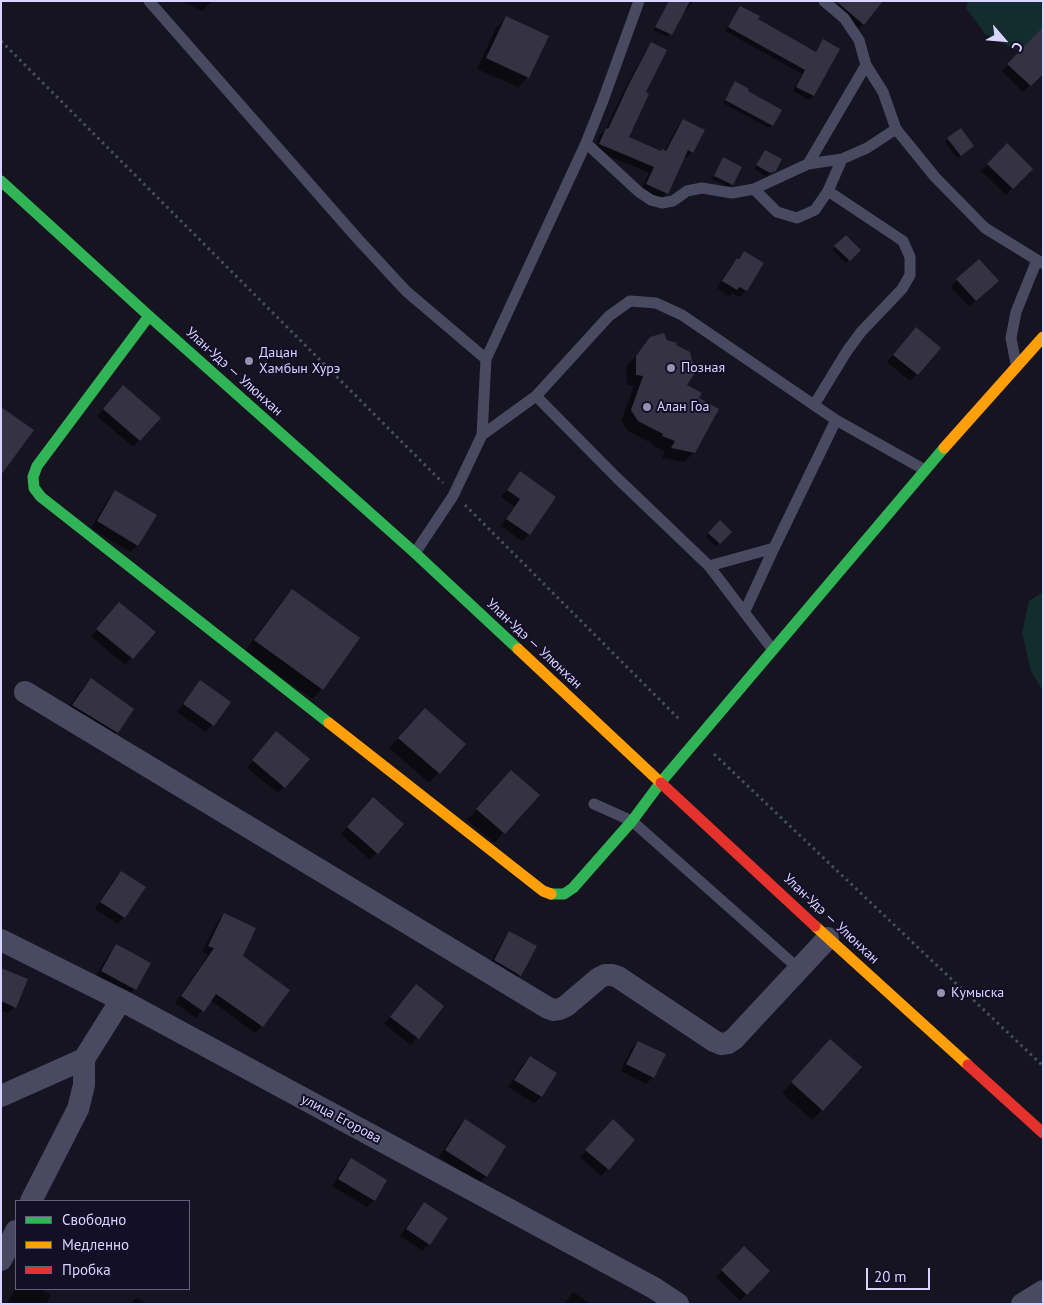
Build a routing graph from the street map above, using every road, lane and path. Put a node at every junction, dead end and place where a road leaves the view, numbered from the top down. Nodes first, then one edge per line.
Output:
1 (149, 1) edge
2 (639, 1) edge
3 (824, 1) edge
4 (1, 41) edge
5 (866, 65) junction
6 (896, 129) junction
7 (586, 143) junction
8 (842, 159) junction
9 (808, 164) junction
10 (1, 181) edge
11 (754, 189) junction
12 (828, 191) junction
13 (1040, 262) edge
14 (149, 316) junction
15 (1043, 337) edge
16 (486, 359) junction
17 (1017, 368) junction
18 (536, 396) junction
19 (814, 405) junction
20 (836, 420) junction
21 (482, 434) junction
22 (925, 470) junction
23 (454, 494) junction
24 (774, 548) junction
25 (415, 553) junction
26 (709, 566) junction
27 (745, 611) junction
28 (773, 650) junction
29 (25, 692) dead end
30 (698, 738) junction
31 (661, 782) junction
32 (594, 804) dead end
33 (632, 821) junction
34 (828, 938) junction
35 (1, 940) edge
36 (799, 969) junction
37 (121, 1000) junction
38 (84, 1059) junction
39 (1043, 1066) edge
40 (1, 1096) edge
41 (1043, 1133) edge
42 (32, 1200) edge
43 (15, 1233) edge
44 (1, 1260) edge
45 (1043, 1291) edge
46 (678, 1304) edge
47 (1022, 1304) edge

1 - 16 lane
2 - 7 lane
3 - 5 lane
4 - 23 path
5 - 6 lane
5 - 9 lane
6 - 8 lane
6 - 13 lane
7 - 11 lane
7 - 16 lane
8 - 9 lane
8 - 12 lane
9 - 11 lane
10 - 14 street, Улан-Удэ — Улюнхан
11 - 12 lane
12 - 19 lane
13 - 17 lane
14 - 25 street, Улан-Удэ — Улюнхан
14 - 33 street
15 - 17 street
16 - 21 lane
17 - 22 street
18 - 19 lane
18 - 21 lane
18 - 26 lane
19 - 20 lane
20 - 22 lane
20 - 24 lane
21 - 23 lane
22 - 28 street
23 - 25 lane
23 - 30 path
24 - 26 lane
24 - 27 lane
25 - 31 street, Улан-Удэ — Улюнхан
26 - 27 lane
27 - 28 lane
28 - 30 street
29 - 36 street
30 - 31 street
30 - 39 path
31 - 33 street
31 - 34 street, Улан-Удэ — Улюнхан
32 - 33 lane
33 - 36 lane
34 - 36 street
34 - 41 street, Улан-Удэ — Улюнхан
35 - 37 street, улица Егорова
37 - 38 street
37 - 46 street, улица Егорова
38 - 40 street
38 - 42 street
43 - 44 street
45 - 47 street

